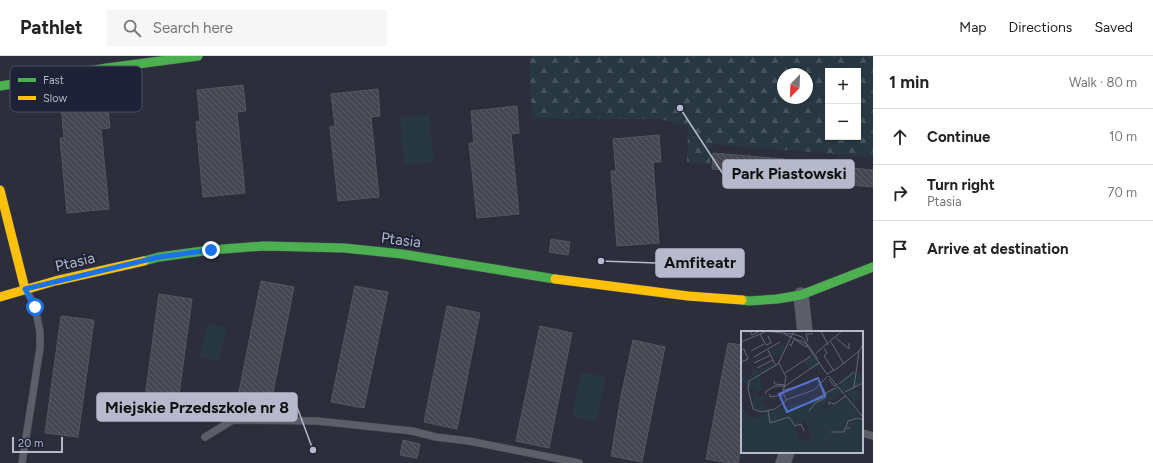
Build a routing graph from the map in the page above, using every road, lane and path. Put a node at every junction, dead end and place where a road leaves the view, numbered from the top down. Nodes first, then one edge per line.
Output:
1 (198, 56) edge
2 (122, 66) edge
3 (10, 84) edge
4 (0, 86) edge
5 (0, 190) edge
6 (873, 267) edge
7 (25, 289) junction
8 (801, 295) junction
9 (0, 297) edge
10 (806, 331) edge
11 (863, 434) edge
12 (873, 436) edge
13 (205, 437) dead end
14 (787, 453) edge
15 (22, 463) edge
16 (579, 463) edge
17 (783, 463) edge

1 - 2 street
3 - 4 street
5 - 7 street
6 - 8 street, Ptasia
7 - 8 street, Ptasia
7 - 9 street, Ptasia
7 - 15 lane
8 - 10 street
11 - 12 lane
13 - 16 lane
14 - 17 street

